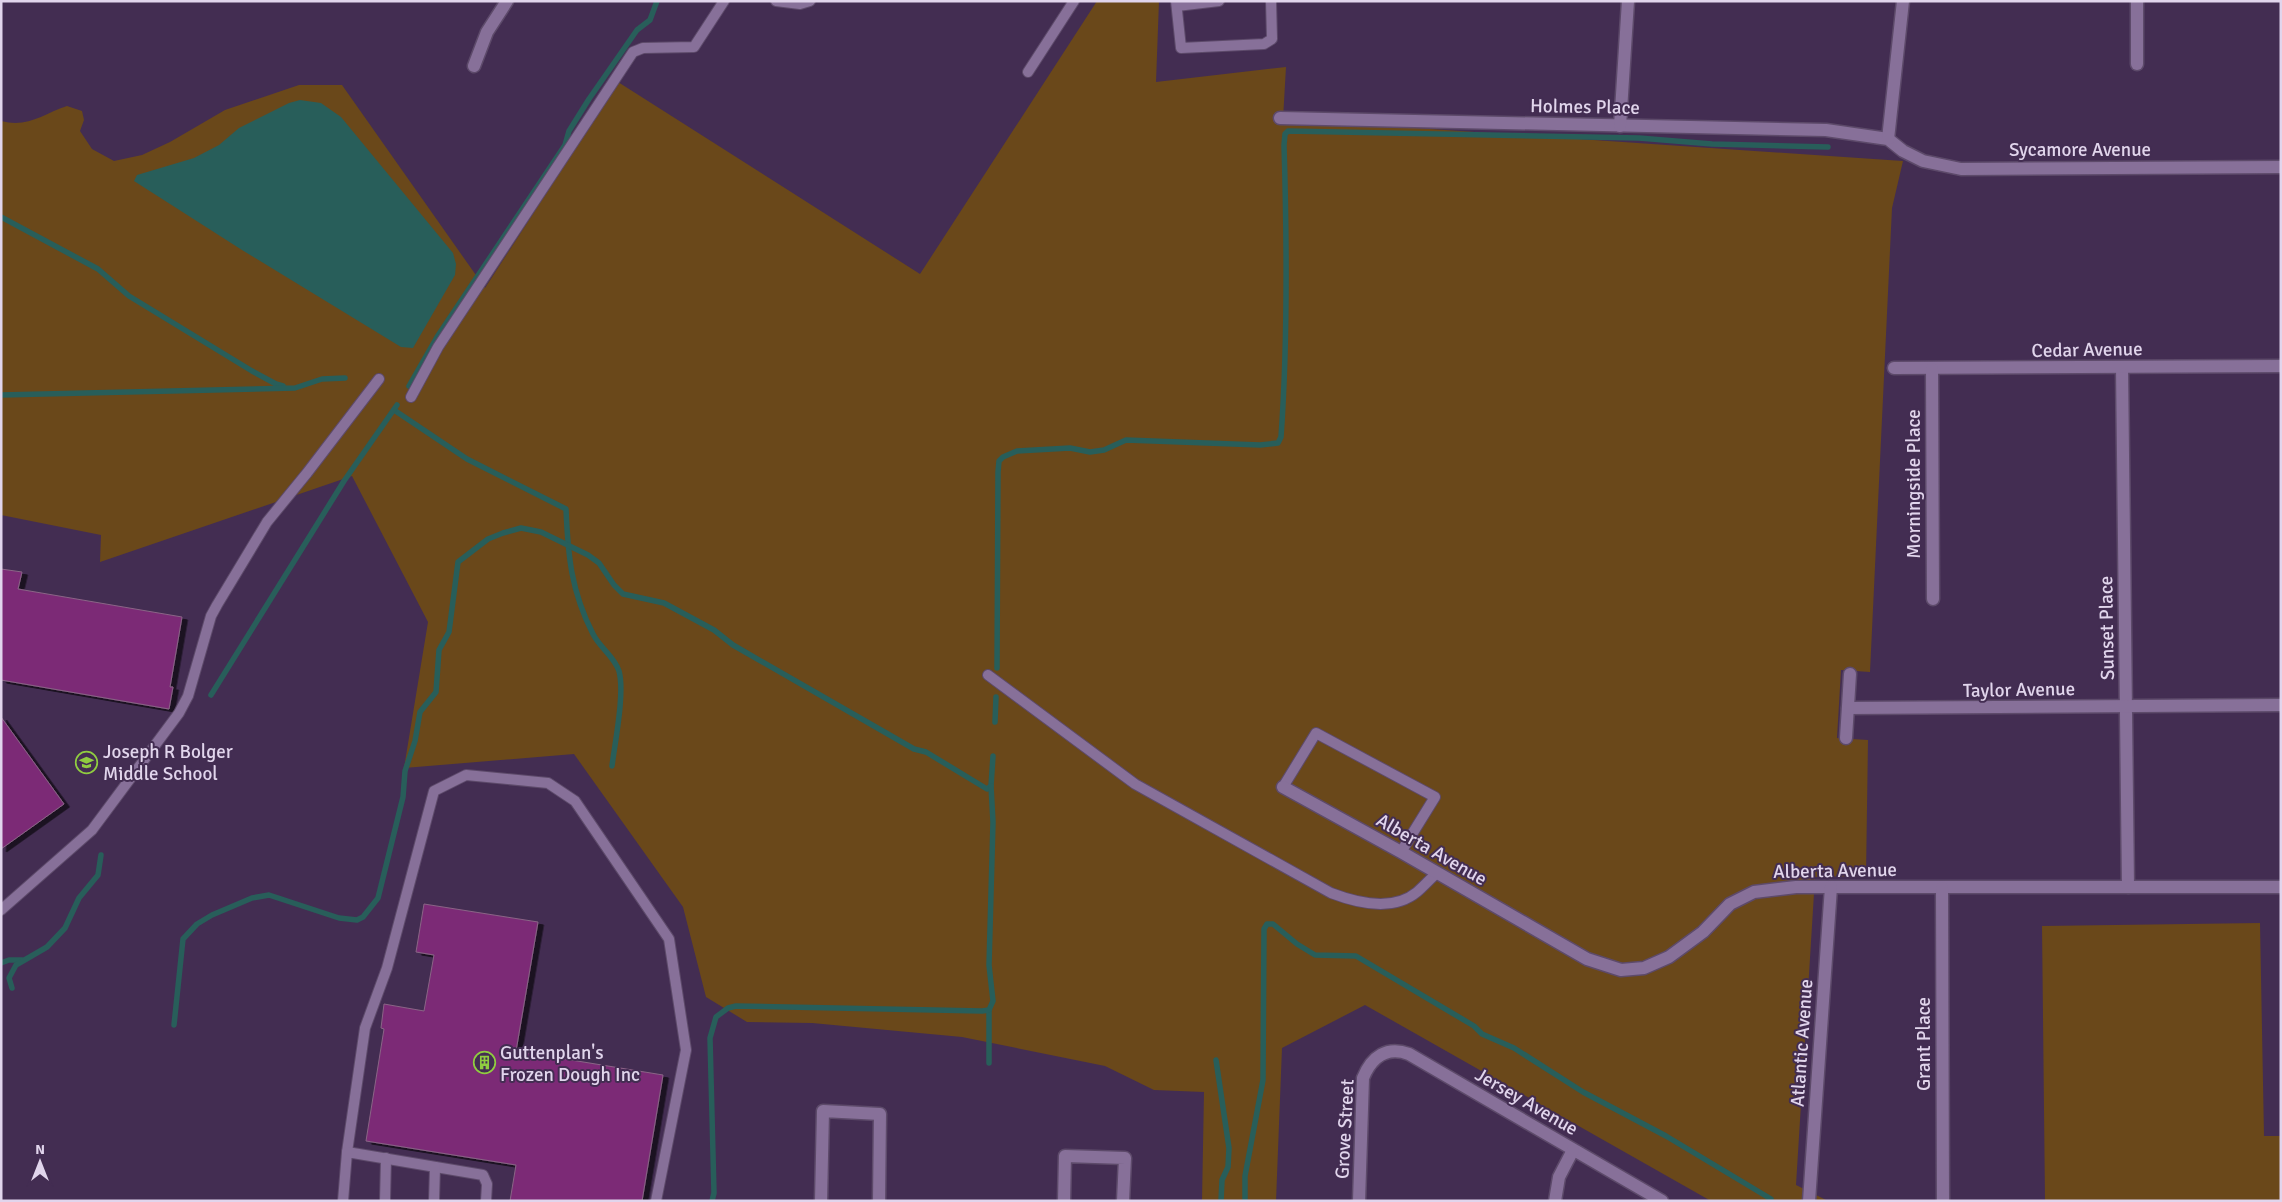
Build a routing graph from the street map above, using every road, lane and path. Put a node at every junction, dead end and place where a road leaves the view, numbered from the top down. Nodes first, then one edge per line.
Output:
1 (507, 1) edge
2 (724, 1) edge
3 (776, 1) edge
4 (810, 1) edge
5 (1074, 1) edge
6 (1218, 1) edge
7 (1271, 1) edge
8 (1628, 1) edge
9 (1903, 1) edge
10 (2137, 1) edge
11 (1176, 3) edge
12 (2136, 64) dead end
13 (474, 66) dead end
14 (1028, 72) dead end
15 (1280, 118) dead end
16 (1620, 126) junction
17 (1888, 139) junction
18 (2281, 167) edge
19 (2281, 366) edge
20 (2122, 367) junction
21 (1894, 368) dead end
22 (1932, 369) junction
23 (379, 379) dead end
24 (411, 398) dead end
25 (1933, 599) dead end
26 (1850, 674) dead end
27 (988, 675) dead end
28 (2281, 705) edge
29 (2126, 706) junction
30 (1848, 708) junction
31 (1846, 738) dead end
32 (1283, 787) joint
33 (1401, 852) junction
34 (1437, 872) junction
35 (1831, 887) junction
36 (2128, 887) junction
37 (1942, 888) junction
38 (2281, 888) edge
39 (1, 910) edge
40 (1373, 1061) joint
41 (1573, 1150) junction
42 (347, 1152) junction
43 (386, 1158) junction
44 (435, 1167) junction
45 (343, 1201) edge
46 (385, 1201) edge
47 (434, 1201) edge
48 (486, 1201) edge
49 (656, 1201) edge
50 (821, 1201) edge
51 (879, 1201) edge
52 (1064, 1201) edge
53 (1123, 1201) edge
54 (1359, 1201) edge
55 (1556, 1201) edge
56 (1662, 1201) edge
57 (1809, 1201) edge
58 (1943, 1201) edge

1 - 13 street
2 - 24 lane
3 - 4 lane
5 - 14 lane
6 - 11 lane
7 - 11 lane
8 - 16 street
9 - 17 street
10 - 12 street
15 - 16 street, Holmes Place
16 - 17 street, Holmes Place
17 - 18 street, Sycamore Avenue
19 - 20 street, Cedar Avenue
20 - 22 street, Cedar Avenue
20 - 29 street, Sunset Place
21 - 22 street, Cedar Avenue
22 - 25 street, Morningside Place
23 - 39 lane
26 - 30 street
27 - 34 lane
28 - 29 street, Taylor Avenue
29 - 30 street, Taylor Avenue
29 - 36 street, Sunset Place
30 - 31 street
32 - 33 street, Alberta Avenue
32 - 33 lane
33 - 34 street, Alberta Avenue
34 - 35 street, Alberta Avenue
35 - 37 street, Alberta Avenue
35 - 57 street, Atlantic Avenue
36 - 37 street, Alberta Avenue
36 - 38 street, Alberta Avenue
37 - 58 street, Grant Place
40 - 41 street, Jersey Avenue
40 - 54 street, Grove Street
41 - 55 street
41 - 56 street, Jersey Avenue
42 - 43 lane
42 - 45 lane
42 - 49 lane
43 - 44 lane
43 - 46 lane
44 - 47 lane
44 - 48 lane
50 - 51 street
52 - 53 street

